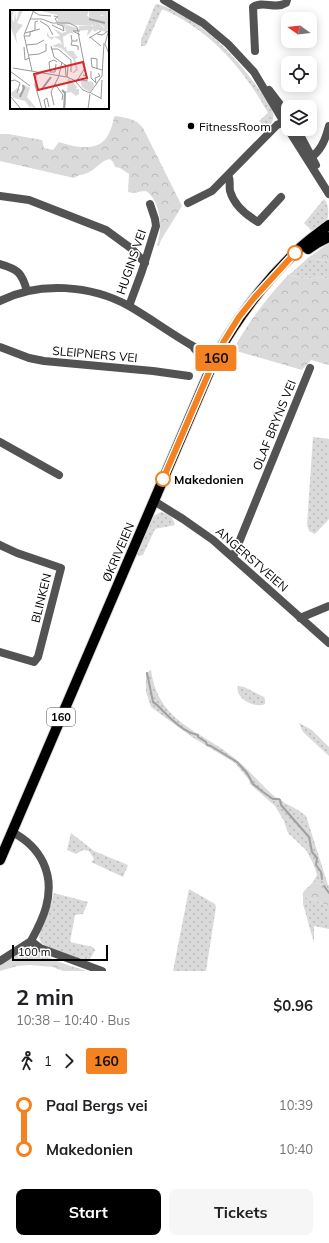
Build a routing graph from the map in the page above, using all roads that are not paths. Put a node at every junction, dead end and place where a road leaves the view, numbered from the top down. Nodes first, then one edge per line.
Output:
1 (164, 0) edge
2 (287, 0) edge
3 (255, 51) dead end
4 (281, 112) edge
5 (281, 125) edge
6 (329, 126) edge
7 (295, 136) edge
8 (300, 136) edge
9 (310, 159) junction
10 (228, 175) junction
11 (329, 186) edge
12 (329, 194) edge
13 (0, 196) edge
14 (281, 197) dead end
15 (188, 203) dead end
16 (150, 204) dead end
17 (329, 225) edge
18 (329, 237) edge
19 (145, 263) junction
20 (0, 264) edge
21 (282, 267) junction
22 (27, 291) junction
23 (0, 301) edge
24 (129, 306) junction
25 (0, 347) edge
26 (215, 360) junction
27 (310, 368) dead end
28 (189, 376) dead end
29 (0, 442) edge
30 (59, 475) dead end
31 (154, 501) junction
32 (0, 546) edge
33 (233, 557) junction
34 (329, 606) edge
35 (300, 618) junction
36 (329, 643) edge
37 (0, 652) edge
38 (12, 832) junction
39 (0, 860) edge
40 (31, 941) junction
41 (0, 961) edge
42 (102, 971) edge

1 - 4 street
2 - 3 street
5 - 10 street
6 - 9 street
7 - 9 street
8 - 9 street
9 - 11 street
9 - 12 street
10 - 14 street
10 - 15 street
13 - 19 street
16 - 19 street, HUGINS VEI
17 - 21 main road, ØKRIVEIEN / 160
18 - 21 main road, ØKRIVEIEN / 160
19 - 24 street, HUGINS VEI
20 - 22 street
21 - 26 main road, ØKRIVEIEN / 160
22 - 23 street
22 - 24 street
24 - 26 street
25 - 28 street, SLEIPNERS VEI
26 - 31 main road, ØKRIVEIEN / 160
27 - 33 street, OLAF BRYNS VEI
29 - 30 street
31 - 33 street, ANGERSTVEIEN
31 - 38 main road, ØKRIVEIEN / 160
32 - 37 street, BLINKEN
33 - 35 street, ANGERSTVEIEN
34 - 35 street
35 - 36 street, ANGERSTVEIEN
38 - 39 main road, ØKRIVEIEN / 160
38 - 40 street
40 - 41 street
40 - 42 street

